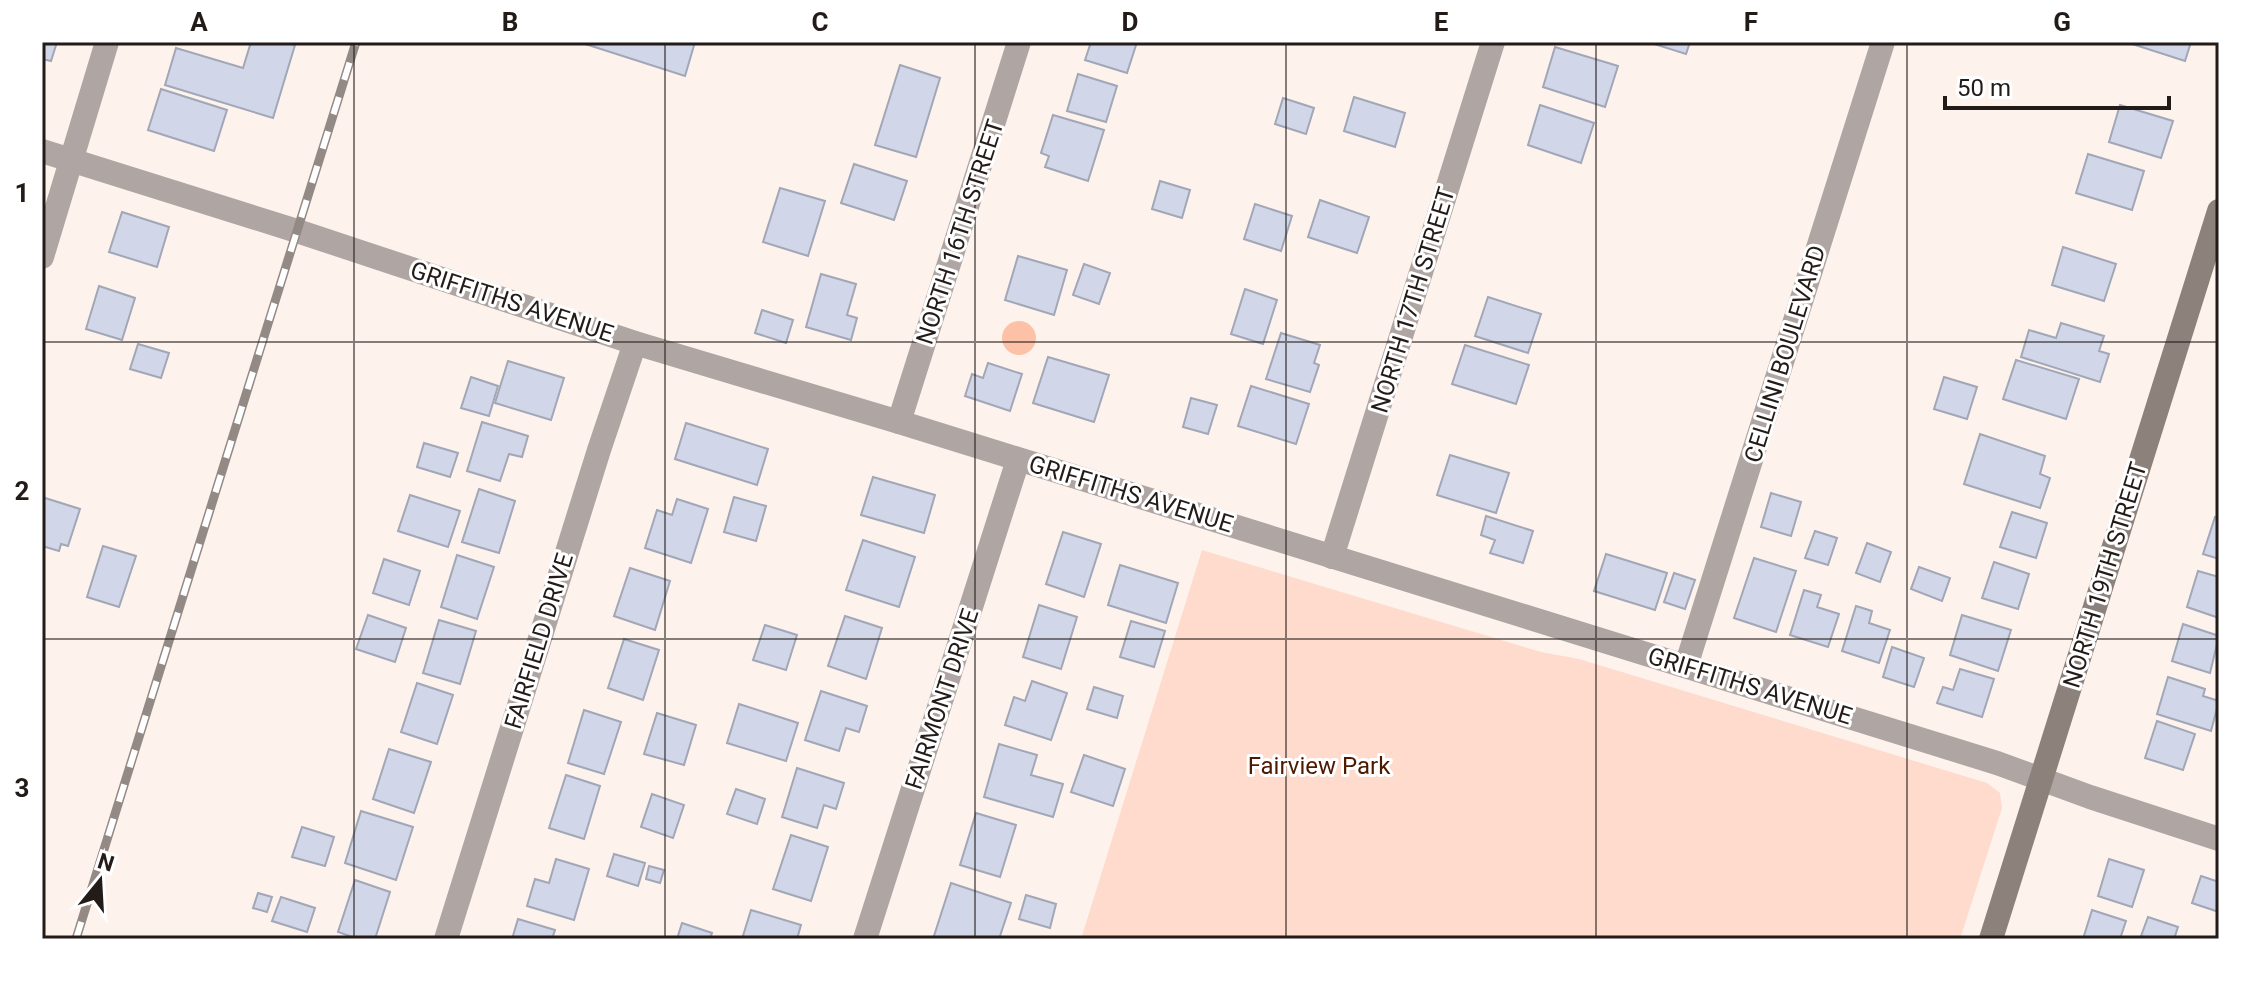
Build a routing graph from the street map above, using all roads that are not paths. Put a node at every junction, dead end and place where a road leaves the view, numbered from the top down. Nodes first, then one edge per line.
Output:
1 (107, 42) edge
2 (1019, 42) edge
3 (1493, 42) edge
4 (1883, 42) edge
5 (42, 151) edge
6 (72, 161) junction
7 (2219, 211) edge
8 (42, 257) edge
9 (635, 343) junction
10 (899, 422) junction
11 (1018, 460) junction
12 (1332, 557) junction
13 (1686, 666) junction
14 (2042, 780) junction
15 (2219, 839) edge
16 (446, 939) edge
17 (865, 939) edge
18 (1991, 939) edge

1 - 6 street
2 - 10 street, NORTH 16TH STREET
3 - 12 street, NORTH 17TH STREET
4 - 13 street, CELLINI BOULEVARD
5 - 6 street, GRIFFITHS AVENUE
6 - 8 street
6 - 9 street, GRIFFITHS AVENUE
7 - 14 street, NORTH 19TH STREET
9 - 10 street, GRIFFITHS AVENUE
9 - 16 street, FAIRFIELD DRIVE
10 - 11 street, GRIFFITHS AVENUE
11 - 12 street, GRIFFITHS AVENUE
11 - 17 street, FAIRMONT DRIVE
12 - 13 street, GRIFFITHS AVENUE
13 - 14 street, GRIFFITHS AVENUE
14 - 15 street, GRIFFITHS AVENUE
14 - 18 street, NORTH 19TH STREET

